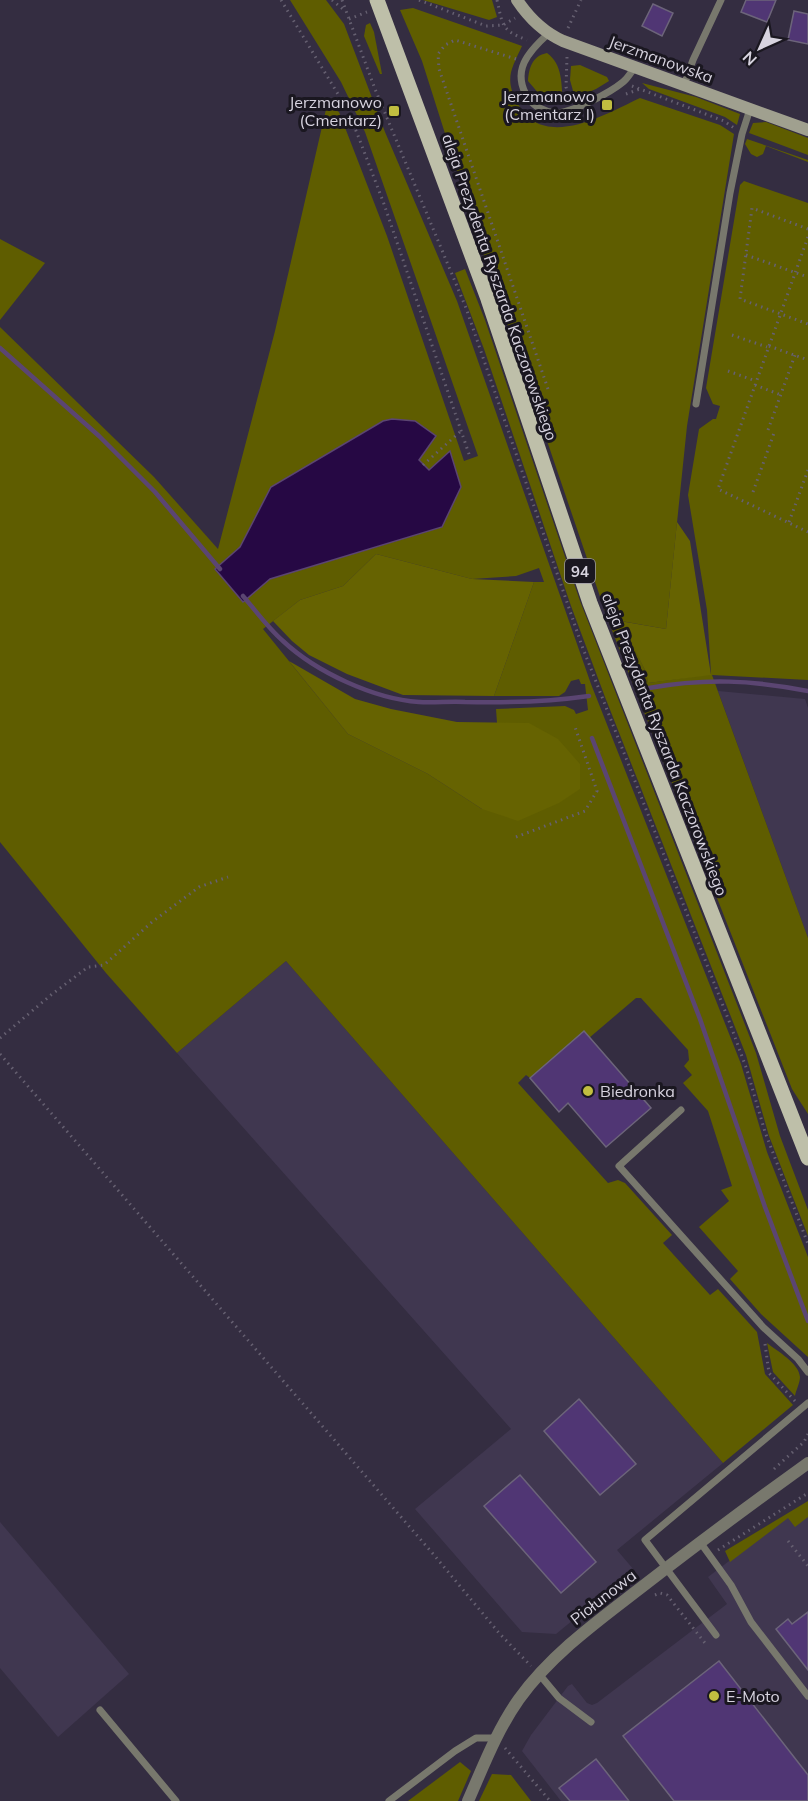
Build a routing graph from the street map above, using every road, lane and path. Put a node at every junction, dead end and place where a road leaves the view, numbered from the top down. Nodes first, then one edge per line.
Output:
1 (281, 0) edge
2 (332, 0) edge
3 (342, 0) edge
4 (377, 0) edge
5 (419, 0) edge
6 (497, 0) edge
7 (581, 0) edge
8 (721, 0) edge
9 (520, 5) edge
10 (346, 11) junction
11 (503, 25) junction
12 (548, 34) junction
13 (528, 40) dead end
14 (563, 41) junction
15 (568, 55) dead end
16 (524, 62) junction
17 (634, 67) junction
18 (684, 85) junction
19 (635, 87) dead end
20 (570, 102) dead end
21 (750, 109) junction
22 (808, 130) edge
23 (742, 134) junction
24 (808, 229) edge
25 (808, 237) edge
26 (746, 255) junction
27 (796, 273) junction
28 (808, 277) edge
29 (780, 314) junction
30 (808, 324) edge
31 (732, 335) dead end
32 (769, 347) junction
33 (795, 356) junction
34 (808, 360) edge
35 (728, 371) dead end
36 (756, 383) junction
37 (549, 392) dead end
38 (782, 395) junction
39 (696, 404) dead end
40 (768, 430) dead end
41 (461, 431) junction
42 (774, 433) dead end
43 (470, 457) dead end
44 (423, 465) dead end
45 (808, 470) edge
46 (753, 492) dead end
47 (788, 523) junction
48 (808, 532) edge
49 (574, 724) dead end
50 (516, 837) dead end
51 (228, 877) dead end
52 (0, 1038) edge
53 (0, 1054) edge
54 (681, 1110) dead end
55 (808, 1158) edge
56 (808, 1244) edge
57 (763, 1327) junction
58 (808, 1372) edge
59 (805, 1405) edge
60 (808, 1434) edge
61 (808, 1462) edge
62 (768, 1475) dead end
63 (808, 1493) edge
64 (788, 1541) dead end
65 (700, 1542) junction
66 (722, 1548) dead end
67 (808, 1566) edge
68 (667, 1568) junction
69 (660, 1593) dead end
70 (716, 1635) dead end
71 (705, 1643) dead end
72 (539, 1674) junction
73 (808, 1696) edge
74 (100, 1710) dead end
75 (591, 1722) dead end
76 (496, 1738) junction
77 (176, 1801) edge
78 (389, 1801) edge
79 (468, 1801) edge
80 (550, 1801) edge

1 - 41 path
2 - 10 path
3 - 10 path
4 - 55 main road, aleja Prezydenta Ryszarda Kaczorowskiego / 94
5 - 11 path
6 - 11 path
7 - 14 path
8 - 18 lane
9 - 11 path
9 - 12 street, Jerzmanowska
10 - 56 path
11 - 13 path
12 - 14 street, Jerzmanowska
12 - 16 lane
14 - 17 street, Jerzmanowska
15 - 20 path
16 - 17 lane
16 - 37 path
17 - 18 street, Jerzmanowska
18 - 21 street, Jerzmanowska
19 - 23 path
21 - 22 street, Jerzmanowska
21 - 23 lane
23 - 39 lane
24 - 26 path
25 - 27 path
26 - 27 path
26 - 29 path
27 - 28 path
27 - 29 path
29 - 30 path
29 - 32 path
31 - 32 path
32 - 33 path
32 - 36 path
33 - 34 path
33 - 38 path
35 - 36 path
36 - 38 path
36 - 47 path
38 - 40 path
41 - 43 path
41 - 44 path
42 - 46 path
45 - 47 path
47 - 48 path
49 - 50 path
51 - 52 path
53 - 72 path
54 - 57 lane
57 - 58 lane
57 - 59 path
59 - 68 lane
60 - 62 path
61 - 65 street, Piołunowa
63 - 66 path
64 - 67 path
65 - 68 street, Piołunowa
65 - 73 lane
68 - 70 lane
68 - 72 street, Piołunowa
69 - 71 path
72 - 75 lane
72 - 76 street, Piołunowa
74 - 77 lane
76 - 78 lane
76 - 79 street, Piołunowa
76 - 80 path

